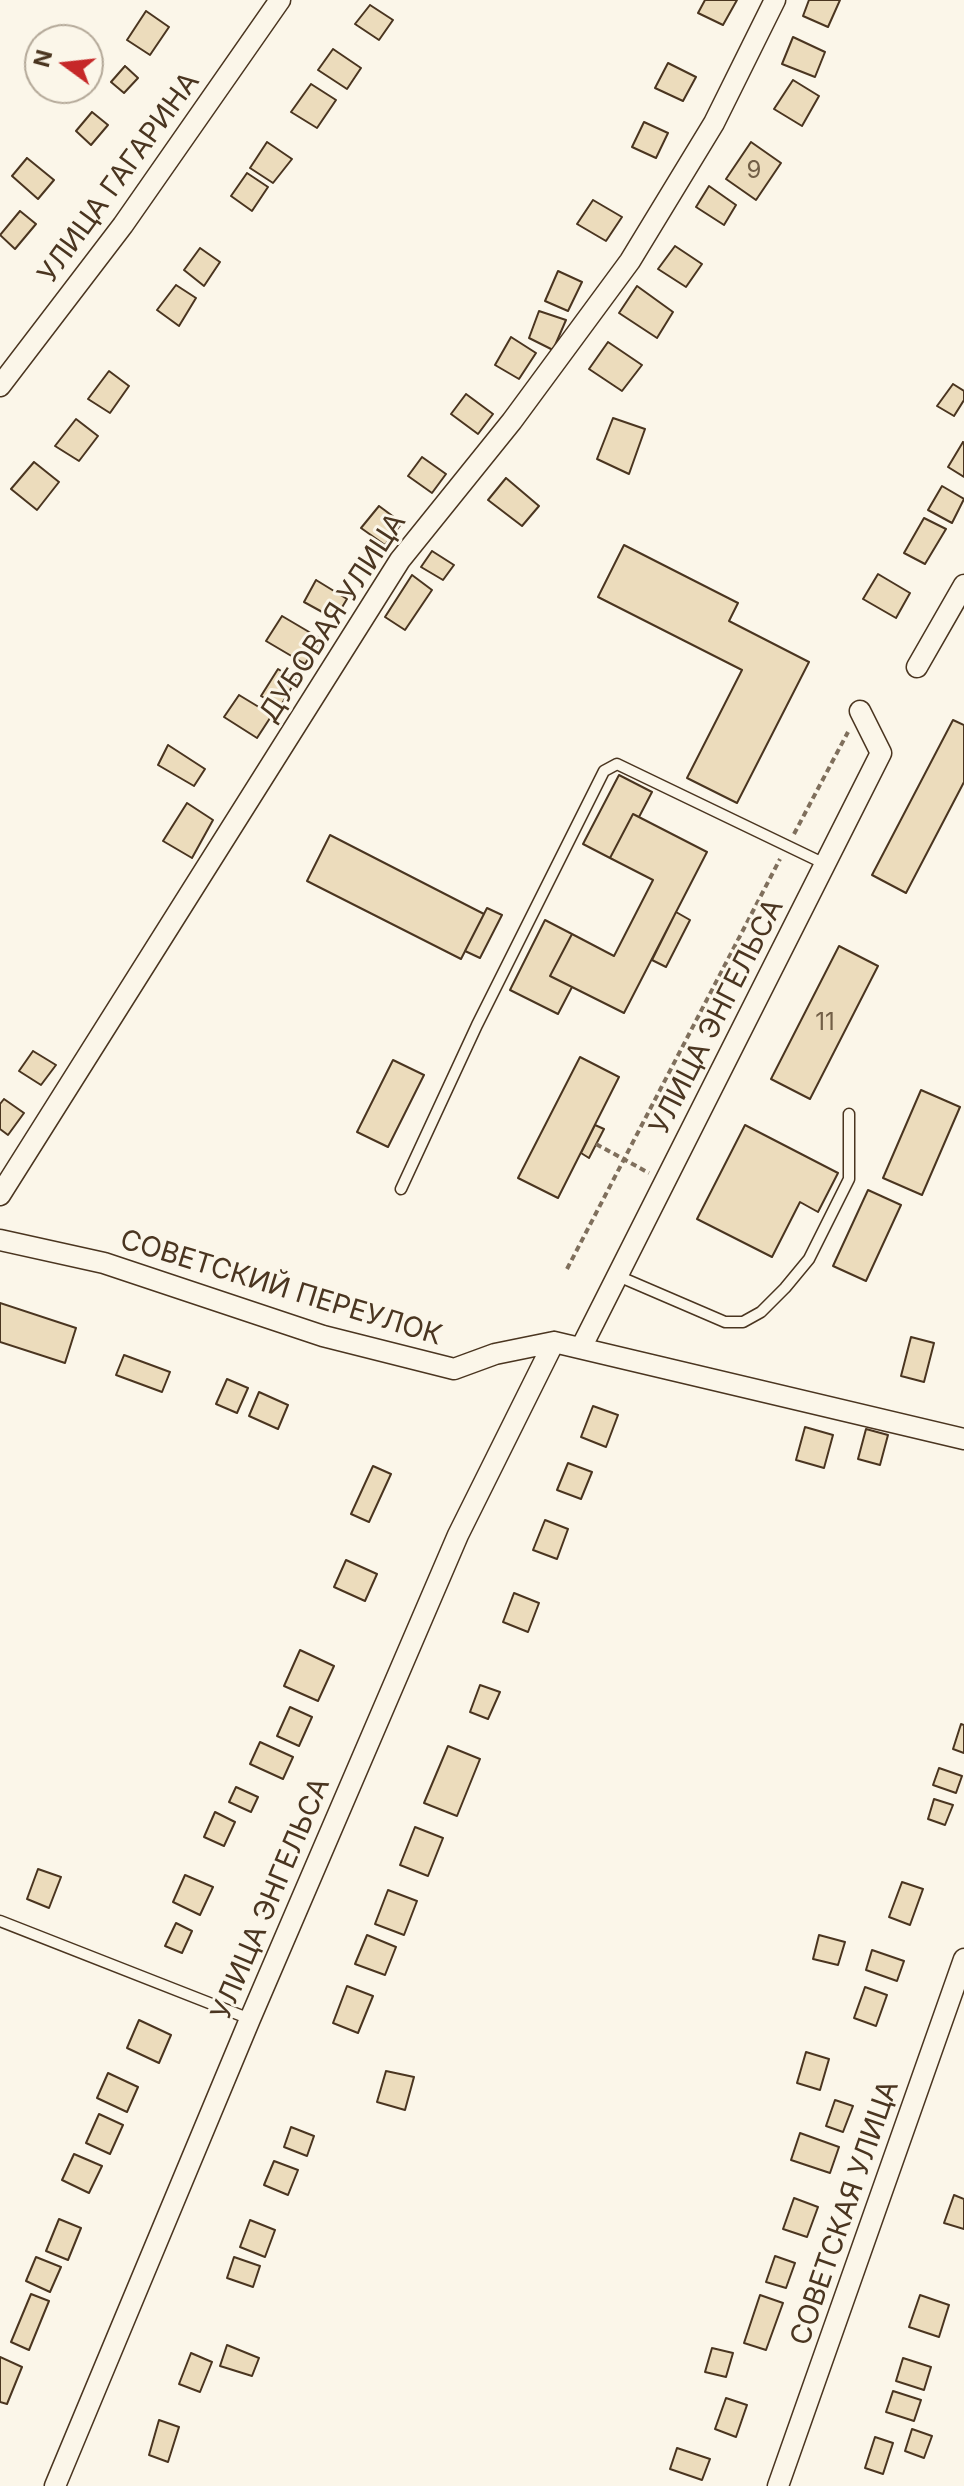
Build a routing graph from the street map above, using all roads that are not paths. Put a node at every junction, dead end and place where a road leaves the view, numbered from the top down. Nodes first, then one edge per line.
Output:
1 (280, 0) edge
2 (775, 0) edge
3 (0, 386) edge
4 (964, 585) edge
5 (917, 667) dead end
6 (860, 711) road end
7 (825, 864) junction
8 (849, 1114) dead end
9 (401, 1189) dead end
10 (0, 1195) edge
11 (0, 1240) edge
12 (618, 1276) junction
13 (554, 1342) junction
14 (581, 1348) junction
15 (964, 1439) edge
16 (0, 1921) edge
17 (964, 1959) edge
18 (250, 2019) junction
19 (55, 2486) edge
20 (778, 2486) edge

1 - 3 street, УЛИЦА ГАГАРИНА
2 - 10 street, ДУБОВАЯ УЛИЦА
4 - 5 street
6 - 7 street, УЛИЦА ЭНГЕЛЬСА
7 - 9 lane
7 - 12 street, УЛИЦА ЭНГЕЛЬСА
8 - 12 lane
11 - 13 street, СОВЕТСКИЙ ПЕРЕУЛОК
12 - 14 street, УЛИЦА ЭНГЕЛЬСА
13 - 14 street, СОВЕТСКИЙ ПЕРЕУЛОК
13 - 18 street, УЛИЦА ЭНГЕЛЬСА
14 - 15 street, СОВЕТСКИЙ ПЕРЕУЛОК
16 - 18 lane
17 - 20 street, СОВЕТСКАЯ УЛИЦА
18 - 19 street, УЛИЦА ЭНГЕЛЬСА

